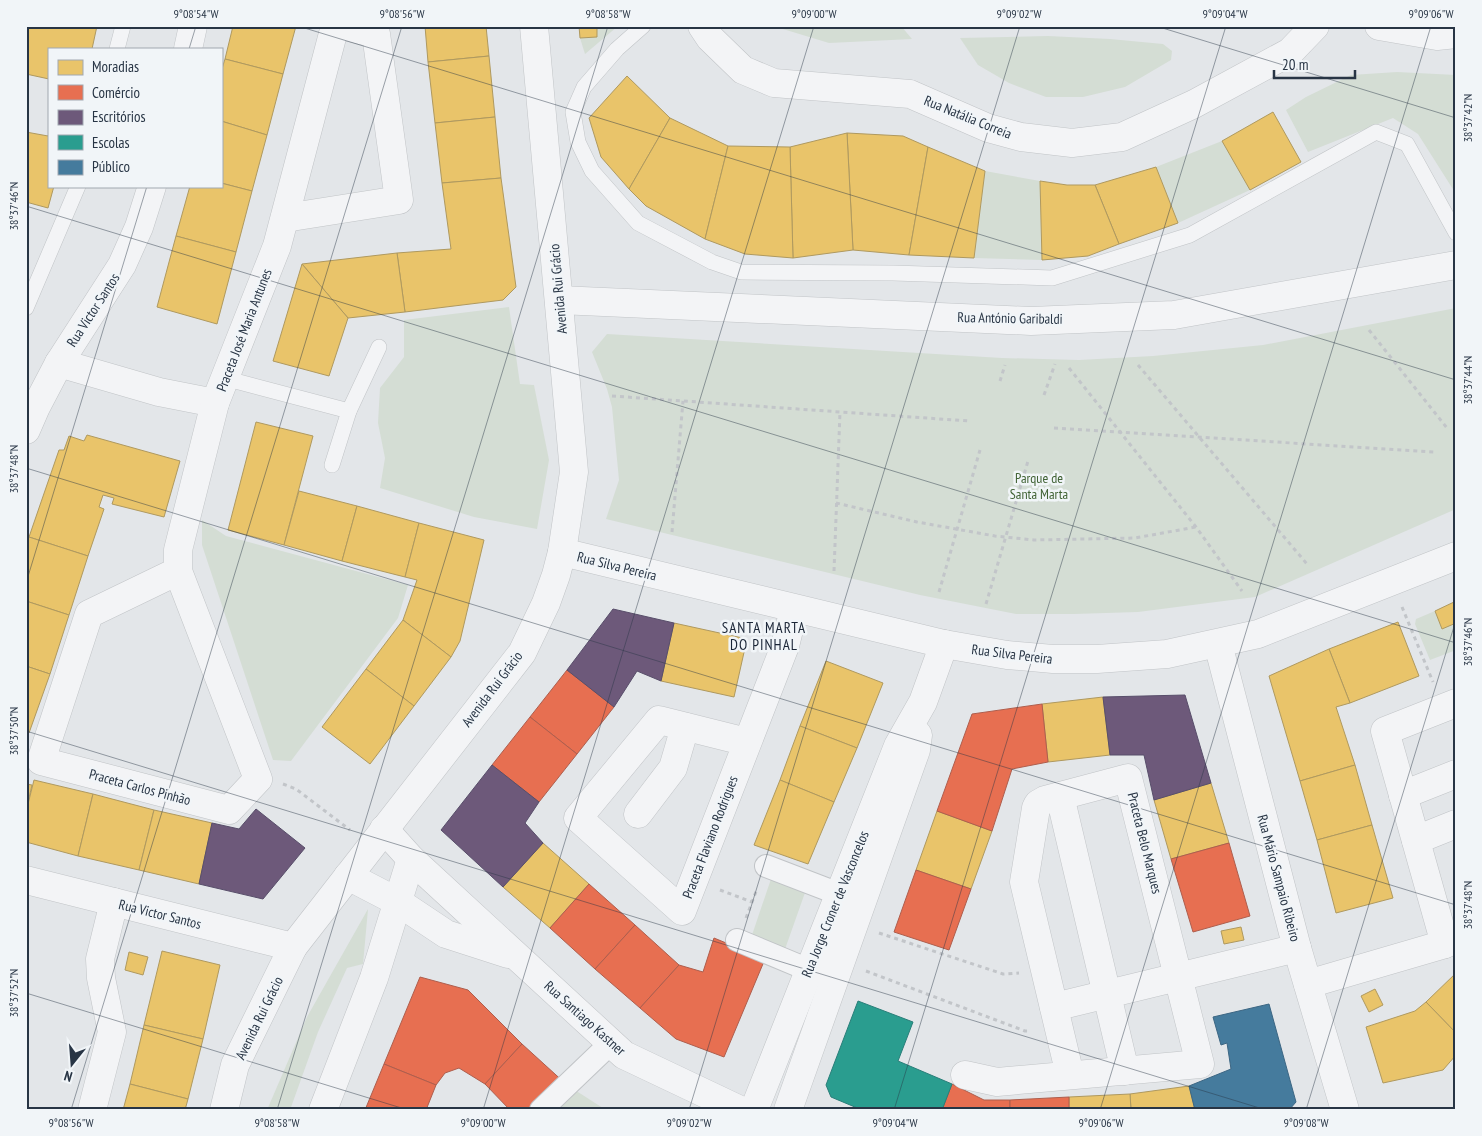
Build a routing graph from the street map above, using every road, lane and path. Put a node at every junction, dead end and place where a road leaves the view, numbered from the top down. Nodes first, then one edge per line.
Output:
1 (123, 26) edge
2 (193, 26) edge
3 (335, 26) edge
4 (344, 26) edge
5 (534, 26) edge
6 (643, 26) edge
7 (702, 26) edge
8 (1315, 26) edge
9 (1379, 26) edge
10 (1456, 34) edge
11 (117, 48) edge
12 (188, 48) edge
13 (77, 188) edge
14 (151, 188) edge
15 (285, 218) junction
16 (1456, 233) edge
17 (1456, 265) edge
18 (559, 300) junction
19 (26, 308) edge
20 (1369, 330) dead end
21 (379, 347) dead end
22 (59, 362) junction
23 (1055, 364) dead end
24 (1005, 365) dead end
25 (1138, 365) dead end
26 (1069, 368) dead end
27 (1000, 381) dead end
28 (220, 391) junction
29 (1044, 395) dead end
30 (612, 396) dead end
31 (683, 401) junction
32 (349, 411) junction
33 (840, 412) junction
34 (969, 421) dead end
35 (1054, 428) dead end
36 (1447, 428) dead end
37 (26, 430) edge
38 (1120, 432) junction
39 (1199, 437) junction
40 (980, 450) dead end
41 (1434, 452) dead end
42 (1028, 461) dead end
43 (332, 465) dead end
44 (836, 503) junction
45 (1196, 527) junction
46 (957, 529) junction
47 (672, 532) dead end
48 (1005, 537) junction
49 (562, 552) junction
50 (1456, 556) edge
51 (1307, 564) dead end
52 (178, 571) junction
53 (834, 571) dead end
54 (1391, 582) junction
55 (1242, 591) dead end
56 (940, 592) dead end
57 (986, 604) dead end
58 (794, 609) junction
59 (944, 644) junction
60 (1218, 644) junction
61 (923, 702) junction
62 (1450, 705) edge
63 (685, 727) junction
64 (747, 742) junction
65 (1456, 774) edge
66 (258, 779) junction
67 (1403, 795) junction
68 (1060, 796) junction
69 (638, 814) dead end
70 (1456, 824) edge
71 (377, 837) junction
72 (1416, 840) junction
73 (411, 859) junction
74 (766, 866) dead end
75 (348, 876) junction
76 (26, 880) edge
77 (694, 880) junction
78 (839, 894) junction
79 (114, 902) junction
80 (398, 902) junction
81 (752, 902) dead end
82 (855, 925) junction
83 (1450, 939) edge
84 (737, 940) dead end
85 (293, 947) junction
86 (1297, 948) junction
87 (517, 956) junction
88 (842, 962) junction
89 (809, 970) junction
90 (1044, 972) junction
91 (1178, 977) junction
92 (1308, 984) junction
93 (1108, 994) junction
94 (1056, 1017) junction
95 (611, 1043) junction
96 (1125, 1071) junction
97 (966, 1075) dead end
98 (1070, 1076) junction
99 (92, 1110) edge
100 (224, 1110) edge
101 (323, 1110) edge
102 (541, 1110) edge
103 (740, 1110) edge
104 (754, 1110) edge
105 (788, 1110) edge
106 (1344, 1110) edge

1 - 11 lane
2 - 12 street
3 - 15 street, Praceta José Maria Antunes
4 - 15 street
5 - 18 street, Avenida Rui Grácio
6 - 16 lane
7 - 8 street, Rua Natália Correia
9 - 10 street
13 - 19 lane
14 - 22 street, Rua Victor Santos
15 - 28 street, Praceta José Maria Antunes
17 - 18 street, Rua António Garibaldi
18 - 49 street, Avenida Rui Grácio
20 - 36 path
21 - 32 lane
22 - 28 street, Praceta José Maria Antunes
22 - 37 street, Rua Victor Santos
23 - 29 path
24 - 27 path
25 - 39 path
26 - 38 path
28 - 32 lane
28 - 52 street
30 - 31 path
31 - 33 path
31 - 47 path
32 - 43 lane
33 - 34 path
33 - 44 path
35 - 38 path
38 - 39 path
38 - 45 path
39 - 41 path
39 - 51 path
40 - 46 path
42 - 48 path
44 - 46 path
44 - 53 path
45 - 48 path
45 - 55 path
46 - 48 path
46 - 56 path
48 - 57 path
49 - 58 street, Rua Silva Pereira
49 - 71 street, Avenida Rui Grácio
50 - 54 street, Rua Silva Pereira
52 - 66 street
52 - 66 street, Praceta Carlos Pinhão
54 - 60 street, Rua Silva Pereira
54 - 62 path
58 - 59 street, Rua Silva Pereira
58 - 64 street, Praceta Flaviano Rodrigues
59 - 60 street, Rua Silva Pereira
59 - 61 street, Rua Jorge Croner de Vasconcelos
60 - 86 street, Rua Mário Sampaio Ribeiro
61 - 78 street, Rua Jorge Croner de Vasconcelos
61 - 82 street, Rua Jorge Croner de Vasconcelos
62 - 67 street
63 - 64 street, Praceta Flaviano Rodrigues
63 - 69 street
63 - 77 street, Praceta Flaviano Rodrigues
64 - 77 street, Praceta Flaviano Rodrigues
65 - 67 street
66 - 71 path
67 - 72 street
68 - 90 street, Praceta Belo Marques
68 - 91 street, Praceta Belo Marques
68 - 93 street
70 - 72 street
71 - 73 street, Rua Santiago Kastner
71 - 75 street, Avenida Rui Grácio
72 - 83 street
73 - 80 street
73 - 87 street, Rua Santiago Kastner
74 - 78 street
75 - 80 street, Rua Santiago Kastner
75 - 85 street, Avenida Rui Grácio
76 - 79 street, Rua Victor Santos
77 - 81 path
78 - 89 street, Rua Jorge Croner de Vasconcelos
79 - 85 street, Rua Victor Santos
79 - 99 street
80 - 87 street, Rua Santiago Kastner
80 - 101 street
82 - 88 street, Rua Jorge Croner de Vasconcelos
82 - 90 path
83 - 92 street
84 - 89 street
85 - 100 street, Avenida Rui Grácio
86 - 91 street
86 - 92 street, Rua Mário Sampaio Ribeiro
87 - 95 street, Rua Santiago Kastner
88 - 94 path
88 - 105 street, Rua Jorge Croner de Vasconcelos
89 - 104 street, Rua Jorge Croner de Vasconcelos
90 - 94 street, Praceta Belo Marques
91 - 93 street
91 - 96 street, Praceta Belo Marques
92 - 106 street, Rua Mário Sampaio Ribeiro
93 - 94 street
93 - 96 street
94 - 98 street, Praceta Belo Marques
95 - 102 street
95 - 103 street, Rua Santiago Kastner
96 - 98 street, Praceta Belo Marques
97 - 98 street, Praceta Belo Marques

